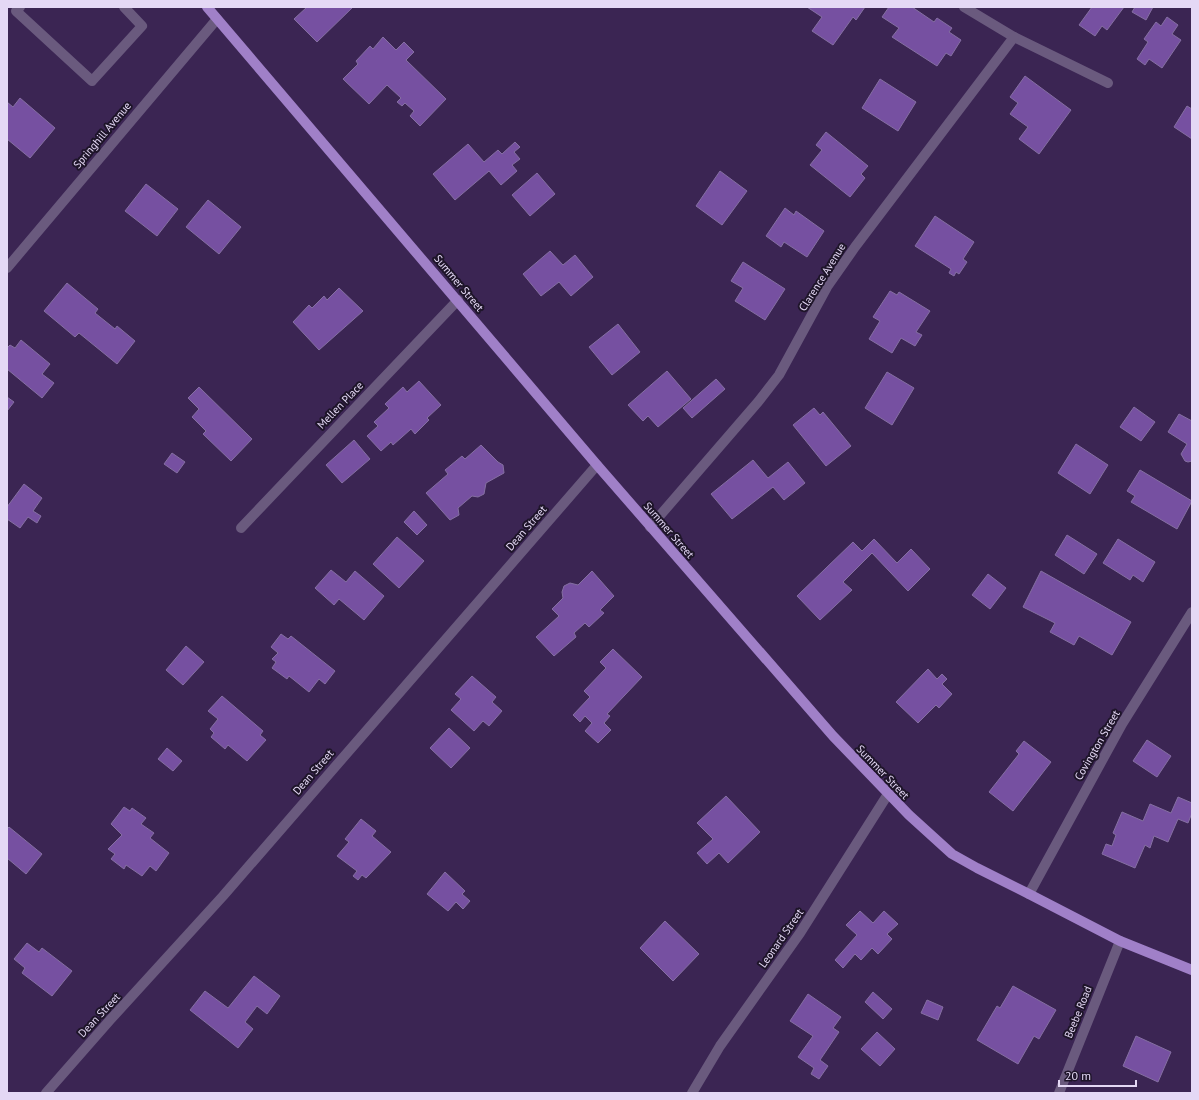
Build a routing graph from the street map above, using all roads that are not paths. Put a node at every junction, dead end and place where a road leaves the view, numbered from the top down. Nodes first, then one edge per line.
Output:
1 (20, 7) edge
2 (124, 7) edge
3 (206, 7) edge
4 (964, 7) edge
5 (217, 19) junction
6 (1014, 37) junction
7 (1108, 83) dead end
8 (7, 268) edge
9 (458, 300) junction
10 (597, 465) junction
11 (650, 527) junction
12 (241, 528) dead end
13 (1192, 612) edge
14 (888, 794) junction
15 (1029, 894) junction
16 (1120, 941) junction
17 (1192, 970) edge
18 (46, 1093) edge
19 (692, 1093) edge
20 (1060, 1093) edge

1 - 2 street
3 - 5 main road, Summer Street
4 - 6 street
5 - 8 street, Springhill Avenue
5 - 9 main road, Summer Street
6 - 7 street
6 - 11 street, Clarence Avenue
9 - 10 main road, Summer Street
9 - 12 street, Mellen Place
10 - 11 main road, Summer Street
10 - 18 street, Dean Street
11 - 14 main road, Summer Street
13 - 15 street, Covington Street
14 - 15 main road, Summer Street
14 - 19 street, Leonard Street
15 - 16 main road, Summer Street
16 - 17 main road, Summer Street
16 - 20 street, Beebe Road

